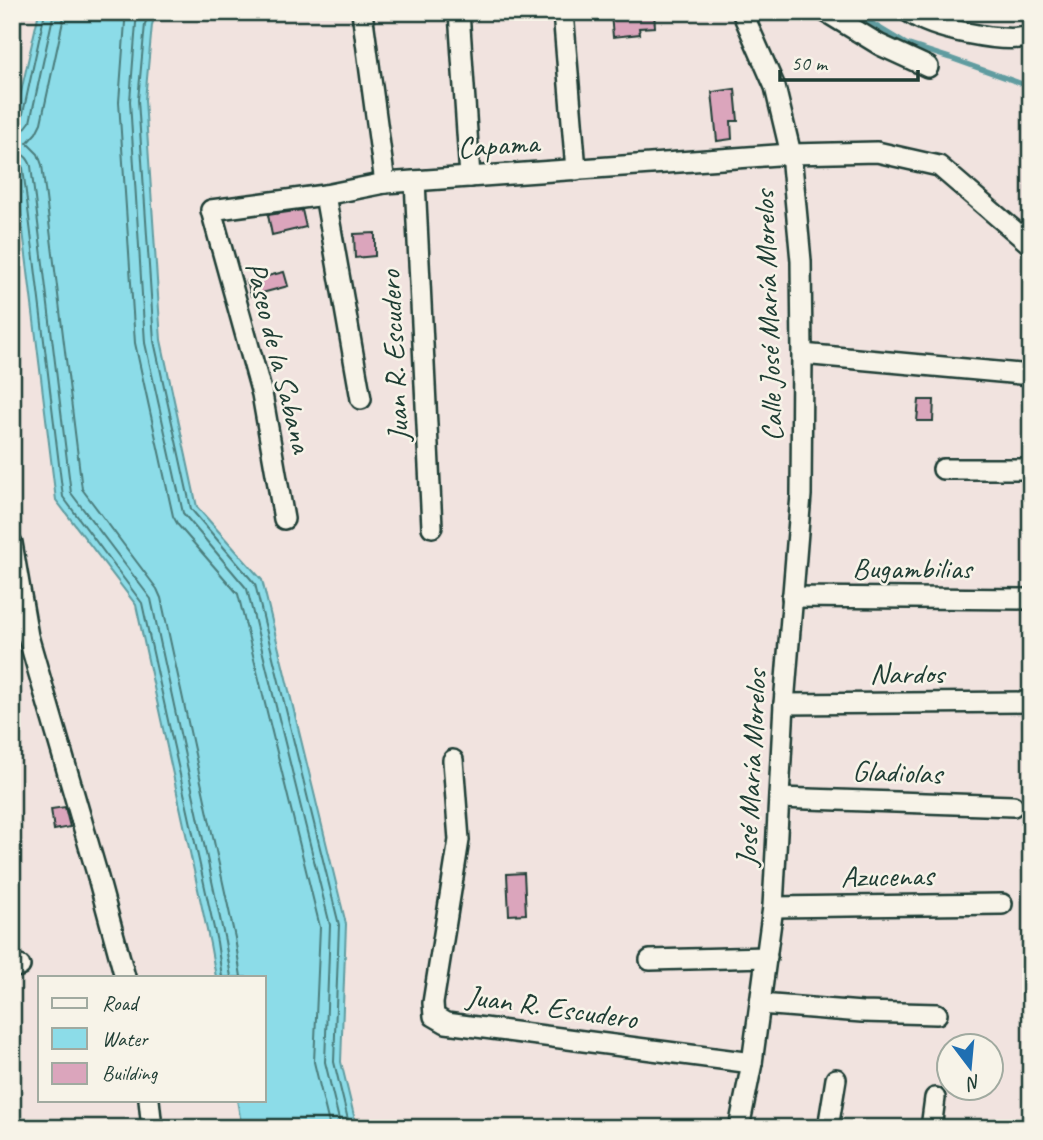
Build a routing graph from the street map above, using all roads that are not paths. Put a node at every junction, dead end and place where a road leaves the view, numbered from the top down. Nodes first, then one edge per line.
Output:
1 (362, 12) edge
2 (459, 12) edge
3 (563, 12) edge
4 (742, 12) edge
5 (825, 12) edge
6 (909, 12) edge
7 (1031, 37) edge
8 (928, 67) dead end
9 (791, 154) junction
10 (576, 170) junction
11 (470, 177) junction
12 (415, 181) junction
13 (385, 183) junction
14 (325, 195) junction
15 (211, 210) joint
16 (1031, 245) edge
17 (802, 354) junction
18 (1031, 375) edge
19 (361, 399) dead end
20 (943, 469) dead end
21 (1031, 469) edge
22 (802, 476) joint
23 (284, 519) dead end
24 (432, 527) dead end
25 (12, 543) edge
26 (792, 597) junction
27 (1031, 599) edge
28 (20, 637) edge
29 (1031, 702) edge
30 (784, 704) junction
31 (453, 760) dead end
32 (779, 798) junction
33 (1013, 806) dead end
34 (1002, 904) dead end
35 (773, 907) junction
36 (767, 957) junction
37 (650, 960) dead end
38 (125, 976) edge
39 (760, 1004) junction
40 (937, 1014) dead end
41 (752, 1063) junction
42 (836, 1079) dead end
43 (149, 1102) edge
44 (935, 1102) edge
45 (152, 1128) edge
46 (739, 1128) edge
47 (828, 1128) edge
48 (931, 1128) edge

1 - 13 street
2 - 11 street
3 - 10 street
4 - 9 street, Calle José María Morelos
5 - 8 street
6 - 7 street
9 - 10 street, Capama
9 - 16 street, Capama
9 - 17 street, Calle José María Morelos
10 - 11 street, Capama
11 - 12 street, Capama
12 - 13 street, Capama
12 - 24 street, Juan R. Escudero
13 - 14 street, Capama
14 - 15 street, Capama
14 - 19 street
15 - 23 street, Paseo de la Sabana
17 - 18 street
17 - 22 street, Calle José María Morelos
20 - 21 street
22 - 26 street, José María Morelos
25 - 28 street
26 - 27 street, Bugambilias
26 - 30 street, José María Morelos
28 - 38 street
29 - 30 street, Nardos
30 - 32 street, José María Morelos
31 - 41 street, Juan R. Escudero
32 - 33 street, Gladiolas
32 - 35 street, José María Morelos
34 - 35 street, Azucenas
35 - 36 street, José María Morelos
36 - 37 street
36 - 39 street, José María Morelos
39 - 40 street
39 - 41 street, José María Morelos
41 - 46 street, José María Morelos
42 - 47 street
43 - 45 street
44 - 48 street

